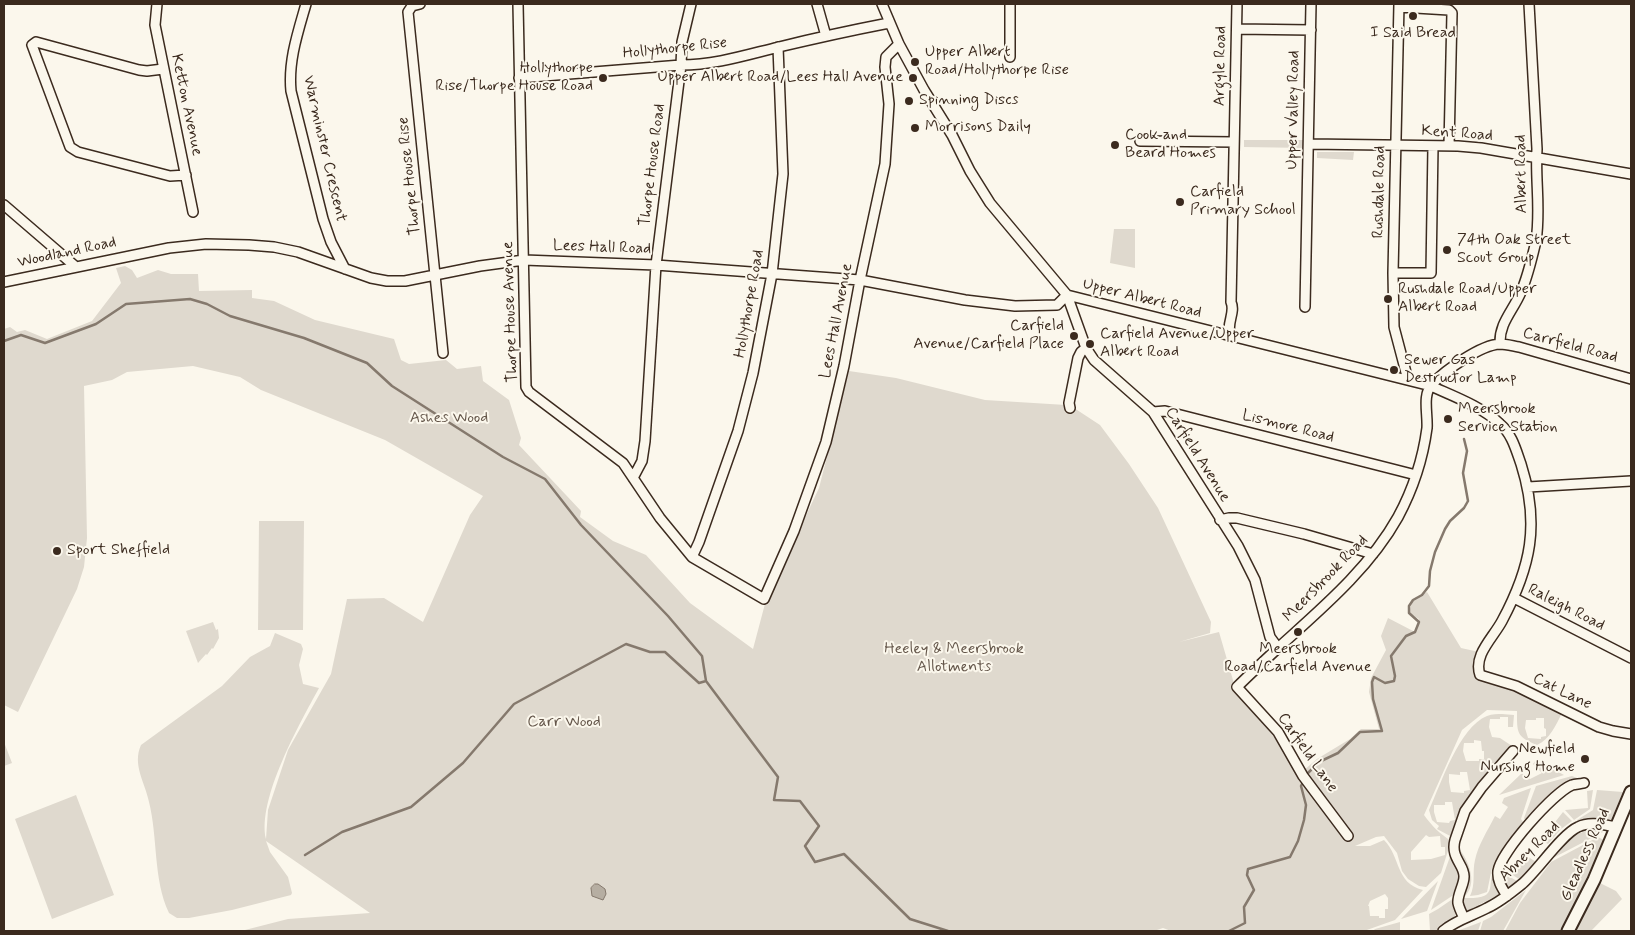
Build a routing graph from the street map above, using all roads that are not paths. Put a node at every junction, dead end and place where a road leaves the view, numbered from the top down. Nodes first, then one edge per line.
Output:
1 (157, 4) edge
2 (306, 4) edge
3 (420, 4) edge
4 (518, 4) edge
5 (691, 4) edge
6 (817, 4) edge
7 (882, 4) edge
8 (1010, 4) edge
9 (1237, 4) edge
10 (1311, 4) edge
11 (1529, 4) edge
12 (1399, 6) edge
13 (889, 23) junction
14 (1236, 29) junction
15 (1311, 30) junction
16 (826, 36) junction
17 (899, 44) junction
18 (778, 47) junction
19 (1010, 57) dead end
20 (681, 65) junction
21 (163, 69) junction
22 (519, 78) junction
23 (1140, 141) dead end
24 (1234, 142) junction
25 (1309, 144) junction
26 (1396, 145) junction
27 (1433, 146) junction
28 (1449, 146) junction
29 (1536, 158) junction
30 (1631, 174) edge
31 (186, 175) junction
32 (4, 205) edge
33 (193, 212) dead end
34 (136, 255) joint
35 (524, 260) junction
36 (656, 265) junction
37 (76, 267) junction
38 (346, 269) junction
39 (1393, 273) junction
40 (772, 274) junction
41 (435, 275) junction
42 (860, 280) junction
43 (4, 282) edge
44 (1067, 295) junction
45 (1305, 307) dead end
46 (1231, 336) junction
47 (1500, 344) junction
48 (1086, 348) junction
49 (443, 353) dead end
50 (1631, 379) edge
51 (1408, 380) junction
52 (1431, 386) junction
53 (1070, 408) dead end
54 (1153, 412) junction
55 (1416, 475) junction
56 (633, 478) junction
57 (1631, 481) edge
58 (1528, 487) junction
59 (1220, 520) junction
60 (1373, 554) junction
61 (692, 557) junction
62 (1514, 598) junction
63 (764, 599) joint
64 (1278, 648) junction
65 (1631, 658) edge
66 (1480, 675) joint
67 (1631, 734) edge
68 (1513, 751) dead end
69 (1584, 783) dead end
70 (1631, 792) edge
71 (1616, 827) junction
72 (1348, 836) dead end
73 (1507, 896) junction
74 (1464, 918) junction
75 (1443, 931) edge
76 (1568, 931) edge

1 - 21 street, Ketton Avenue
2 - 38 street, Warminster Crescent
3 - 41 street, Thorpe House Rise
4 - 22 street, Thorpe House Avenue
5 - 20 street, Thorpe House Road
6 - 16 street
7 - 13 street, Upper Albert Road
8 - 19 street
9 - 14 street, Argyle Road
10 - 15 street, Upper Valley Road
11 - 29 street, Albert Road
12 - 26 street, Rushdale Road
12 - 28 street
13 - 16 street, Hollythorpe Rise
13 - 17 street, Upper Albert Road
14 - 15 street
14 - 24 street, Argyle Road
15 - 25 street, Upper Valley Road
16 - 18 street, Hollythorpe Rise
17 - 42 street, Lees Hall Avenue
17 - 44 street, Upper Albert Road
18 - 20 street, Hollythorpe Rise
18 - 40 street, Hollythorpe Road
20 - 22 street, Hollythorpe Rise
20 - 36 street, Thorpe House Road
21 - 31 street, Ketton Avenue
21 - 31 street
22 - 35 street, Thorpe House Avenue
23 - 24 street
24 - 46 street, Argyle Road
25 - 26 street, Kent Road
25 - 45 street, Upper Valley Road
26 - 27 street, Kent Road
26 - 39 street, Rushdale Road
27 - 28 street, Kent Road
27 - 39 street
28 - 29 street, Kent Road
29 - 30 street, Kent Road
29 - 47 street, Albert Road
31 - 33 street, Ketton Avenue
32 - 37 street
34 - 37 street, Woodland Road
34 - 38 street, Lees Hall Road
35 - 36 street, Lees Hall Road
35 - 41 street, Lees Hall Road
35 - 56 street, Thorpe House Avenue
36 - 40 street, Lees Hall Road
36 - 56 street, Thorpe House Road
37 - 43 street, Woodland Road
38 - 41 street, Lees Hall Road
39 - 51 street, Rushdale Road
40 - 42 street, Lees Hall Road
40 - 61 street, Hollythorpe Road
41 - 49 street, Thorpe House Rise
42 - 44 street, Lees Hall Road
42 - 63 street, Lees Hall Avenue
44 - 46 street, Upper Albert Road
44 - 48 street, Carfield Avenue
46 - 51 street, Upper Albert Road
47 - 50 street, Carrfield Road
47 - 52 street
48 - 53 street
48 - 54 street, Carfield Avenue
51 - 52 street, Upper Albert Road
52 - 55 street, Meersbrook Road
52 - 58 street, Upper Albert Road
54 - 55 street, Lismore Road
54 - 59 street, Carfield Avenue
55 - 60 street, Meersbrook Road
56 - 61 street, Thorpe House Avenue
57 - 58 street
58 - 62 street, Upper Albert Road
59 - 60 street
59 - 64 street, Carfield Avenue
60 - 64 street, Meersbrook Road
61 - 63 street, Thorpe House Avenue
62 - 65 street, Raleigh Road
62 - 66 street, Upper Albert Road
64 - 72 street, Carfield Lane
66 - 67 street, Cat Lane
68 - 74 street
69 - 73 street
70 - 71 main road, Gleadless Road
71 - 73 street, Abney Road
71 - 76 main road, Gleadless Road
73 - 74 street, Abney Road
74 - 75 street, Abney Road

